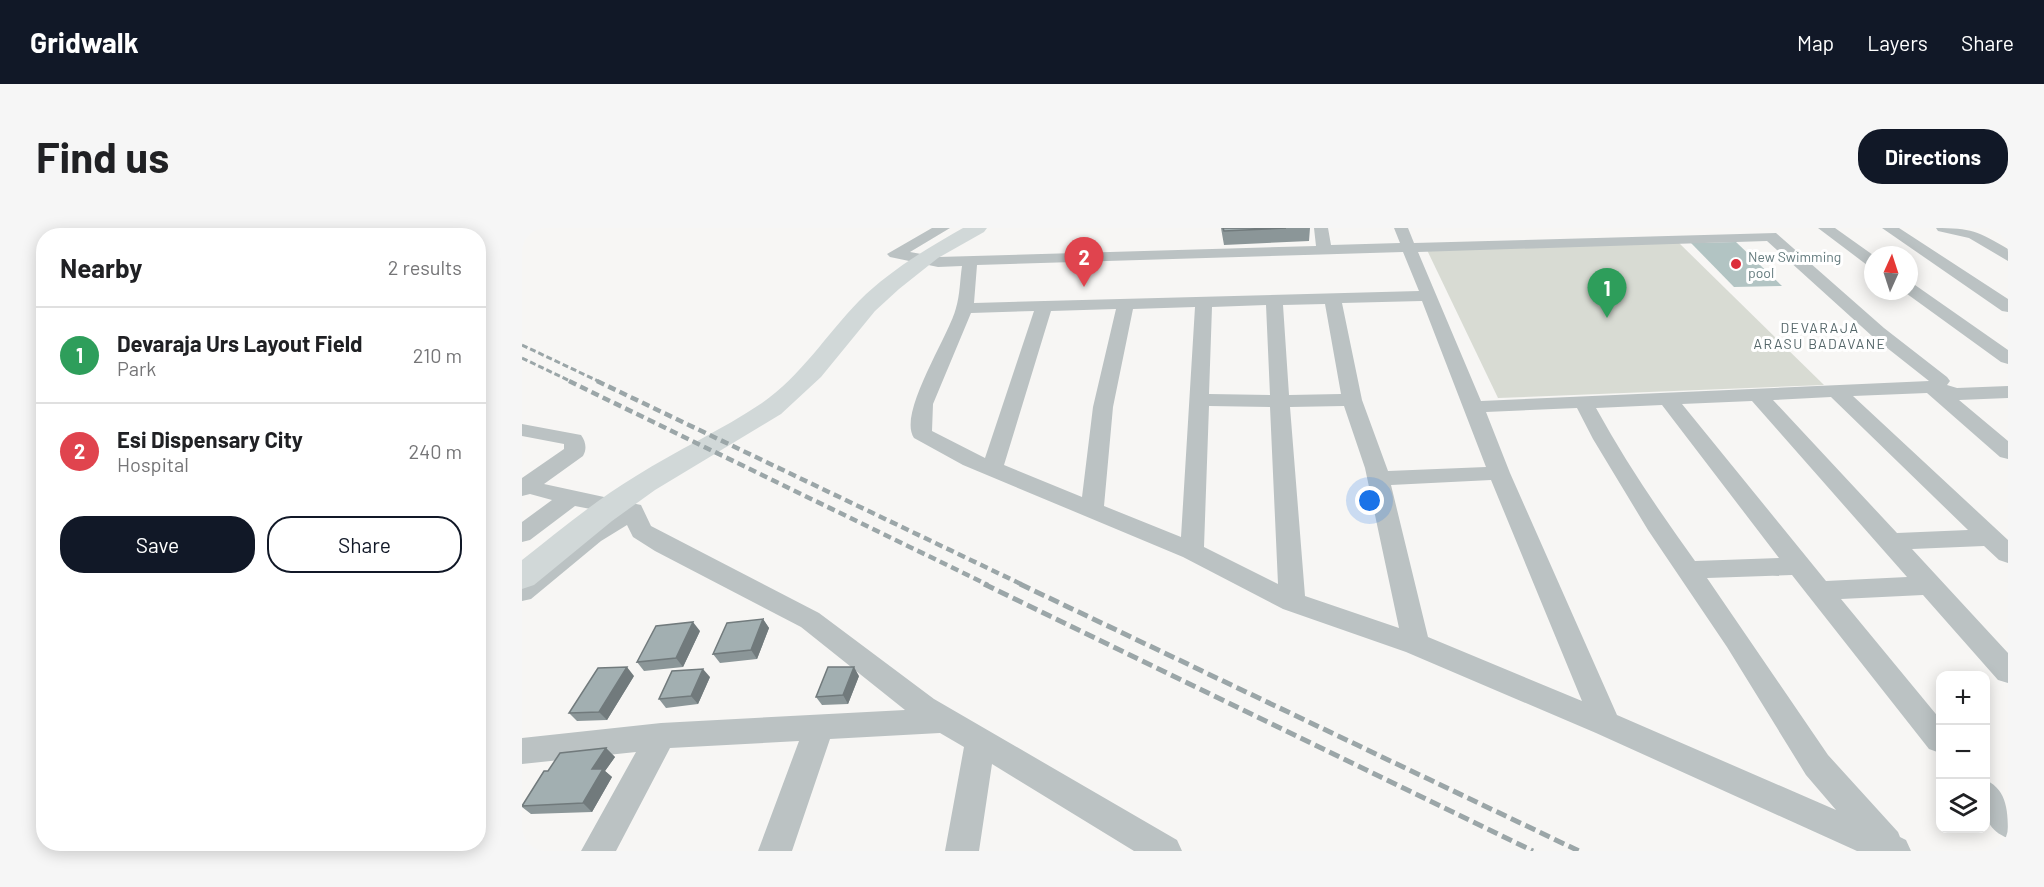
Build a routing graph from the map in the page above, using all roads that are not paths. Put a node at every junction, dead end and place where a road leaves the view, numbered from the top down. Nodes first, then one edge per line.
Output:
1 (943, 228) edge
2 (959, 228) edge
3 (976, 228) edge
4 (990, 228) edge
5 (1321, 228) edge
6 (1401, 228) edge
7 (1488, 228) edge
8 (1553, 228) edge
9 (1608, 228) edge
10 (1825, 228) edge
11 (1889, 228) edge
12 (1943, 228) edge
13 (1765, 232) edge
14 (1669, 234) edge
15 (1619, 242) junction
16 (1566, 244) junction
17 (1501, 246) junction
18 (1411, 249) junction
19 (1324, 251) junction
20 (1864, 256) edge
21 (2008, 256) edge
22 (935, 261) junction
23 (970, 261) junction
24 (1918, 294) edge
25 (1428, 296) junction
26 (1332, 297) junction
27 (1274, 299) junction
28 (1204, 302) junction
29 (1126, 304) junction
30 (1044, 306) junction
31 (2008, 306) edge
32 (965, 308) junction
33 (2008, 358) edge
34 (2008, 377) edge
35 (1936, 384) junction
36 (1836, 391) junction
37 (2008, 392) edge
38 (1756, 393) junction
39 (1665, 397) junction
40 (1201, 400) junction
41 (1352, 400) junction
42 (1280, 401) junction
43 (1583, 402) junction
44 (1474, 406) junction
45 (522, 430) edge
46 (2008, 452) edge
47 (992, 468) junction
48 (1499, 473) junction
49 (1378, 478) junction
50 (523, 487) edge
51 (571, 498) junction
52 (1092, 509) junction
53 (633, 510) junction
54 (522, 534) edge
55 (1989, 537) junction
56 (1889, 542) junction
57 (1192, 551) junction
58 (2008, 554) edge
59 (522, 558) edge
60 (1800, 567) junction
61 (1688, 570) junction
62 (522, 577) edge
63 (1929, 585) junction
64 (1819, 591) junction
65 (522, 592) edge
66 (1292, 602) junction
67 (1416, 644) junction
68 (2008, 672) edge
69 (944, 720) junction
70 (1606, 724) junction
71 (819, 727) junction
72 (1936, 734) edge
73 (661, 736) junction
74 (980, 741) junction
75 (522, 751) edge
76 (1990, 800) edge
77 (2008, 823) edge
78 (1147, 846) edge
79 (1893, 850) edge
80 (598, 851) edge
81 (775, 851) edge
82 (962, 851) edge

1 - 22 street
2 - 59 main road
3 - 62 main road
4 - 22 street
5 - 19 street
6 - 18 street
7 - 17 street
8 - 16 street
9 - 15 street
10 - 20 street
11 - 31 street
12 - 21 street
13 - 14 street
13 - 35 street
14 - 15 street
15 - 16 street
16 - 17 street
17 - 18 street
18 - 19 street
18 - 25 street
19 - 23 street
22 - 23 street
23 - 32 street
24 - 33 street
25 - 26 street
25 - 44 street
26 - 27 street
26 - 41 street
27 - 28 street
27 - 42 street
28 - 29 street
28 - 40 street
29 - 30 street
29 - 52 street
30 - 32 street
30 - 47 street
32 - 47 street
34 - 35 street
35 - 36 street
35 - 37 street
35 - 46 street
36 - 38 street
36 - 55 street
38 - 39 street
38 - 56 street
39 - 43 street
39 - 60 street
40 - 42 street
40 - 57 street
41 - 42 street
41 - 49 street
42 - 66 street
43 - 44 street
43 - 61 street
44 - 48 street
45 - 50 street
47 - 52 street
48 - 49 street
48 - 70 street
49 - 67 street
50 - 51 street
51 - 53 street
51 - 54 street
52 - 57 street
53 - 65 street
53 - 69 street
55 - 56 street
55 - 58 street
56 - 63 street
57 - 66 street
60 - 61 street
60 - 64 street
61 - 79 street
63 - 64 street
63 - 68 street
64 - 72 street
66 - 67 street
67 - 70 street
69 - 71 street
69 - 74 street
70 - 79 street
71 - 73 street
71 - 81 street
73 - 75 street
73 - 80 street
74 - 78 street
74 - 82 street
76 - 77 street

